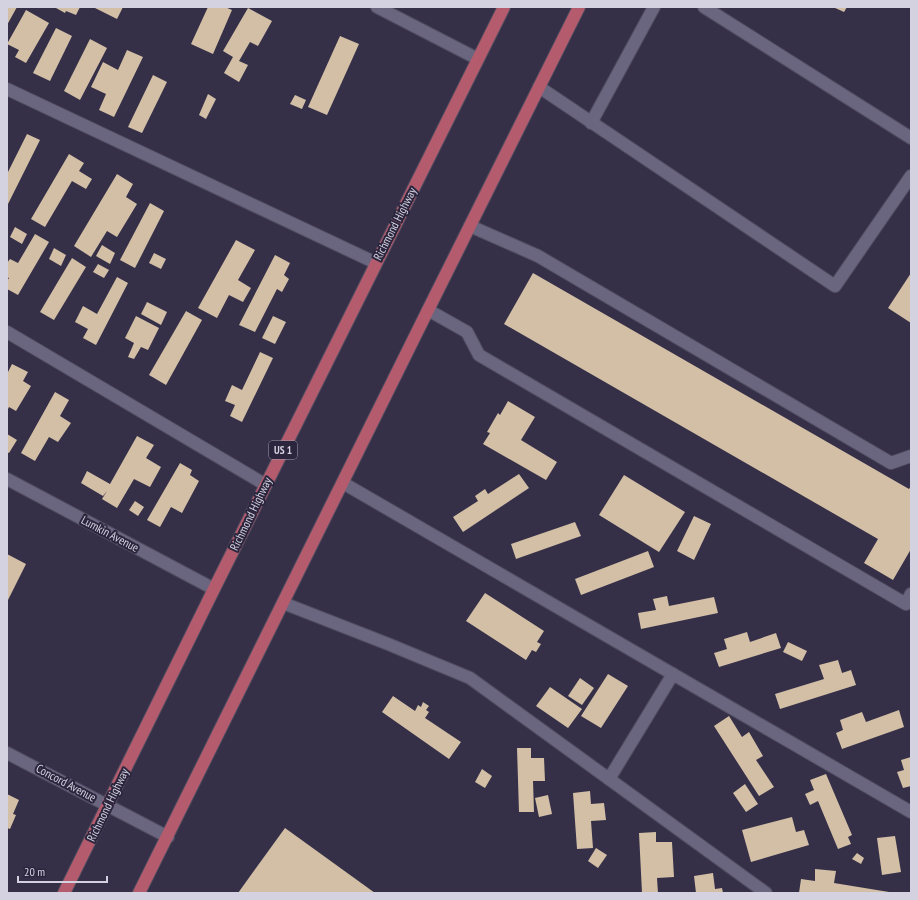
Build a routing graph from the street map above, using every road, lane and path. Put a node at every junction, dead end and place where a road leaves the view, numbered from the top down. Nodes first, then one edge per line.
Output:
1 (377, 7) edge
2 (504, 7) edge
3 (579, 7) edge
4 (654, 7) edge
5 (704, 7) edge
6 (478, 59) junction
7 (539, 87) junction
8 (7, 89) edge
9 (591, 123) junction
10 (911, 138) edge
11 (911, 176) edge
12 (470, 226) junction
13 (376, 263) junction
14 (428, 310) junction
15 (7, 332) edge
16 (911, 456) edge
17 (7, 478) edge
18 (343, 483) junction
19 (266, 485) junction
20 (214, 589) junction
21 (911, 594) edge
22 (283, 603) junction
23 (673, 674) junction
24 (7, 753) edge
25 (609, 779) junction
26 (108, 805) junction
27 (911, 812) edge
28 (168, 837) junction
29 (64, 893) edge
30 (140, 893) edge
31 (766, 893) edge

1 - 6 street
2 - 6 main road, Richmond Highway / US 1
3 - 7 main road
4 - 9 street
5 - 10 street
6 - 13 main road, Richmond Highway / US 1
7 - 9 street
7 - 12 main road
8 - 13 street
9 - 11 street
12 - 14 main road
12 - 16 street
13 - 19 main road, Richmond Highway / US 1
14 - 18 main road
14 - 21 street
15 - 19 street
17 - 20 street, Lumkin Avenue
18 - 22 main road
18 - 23 street
19 - 20 main road, Richmond Highway / US 1
20 - 26 main road, Richmond Highway / US 1
22 - 25 street
22 - 28 main road
23 - 25 street
23 - 27 street
24 - 26 street, Concord Avenue
25 - 31 street
26 - 28 street, Concord Avenue
26 - 29 main road, Richmond Highway / US 1
28 - 30 main road

